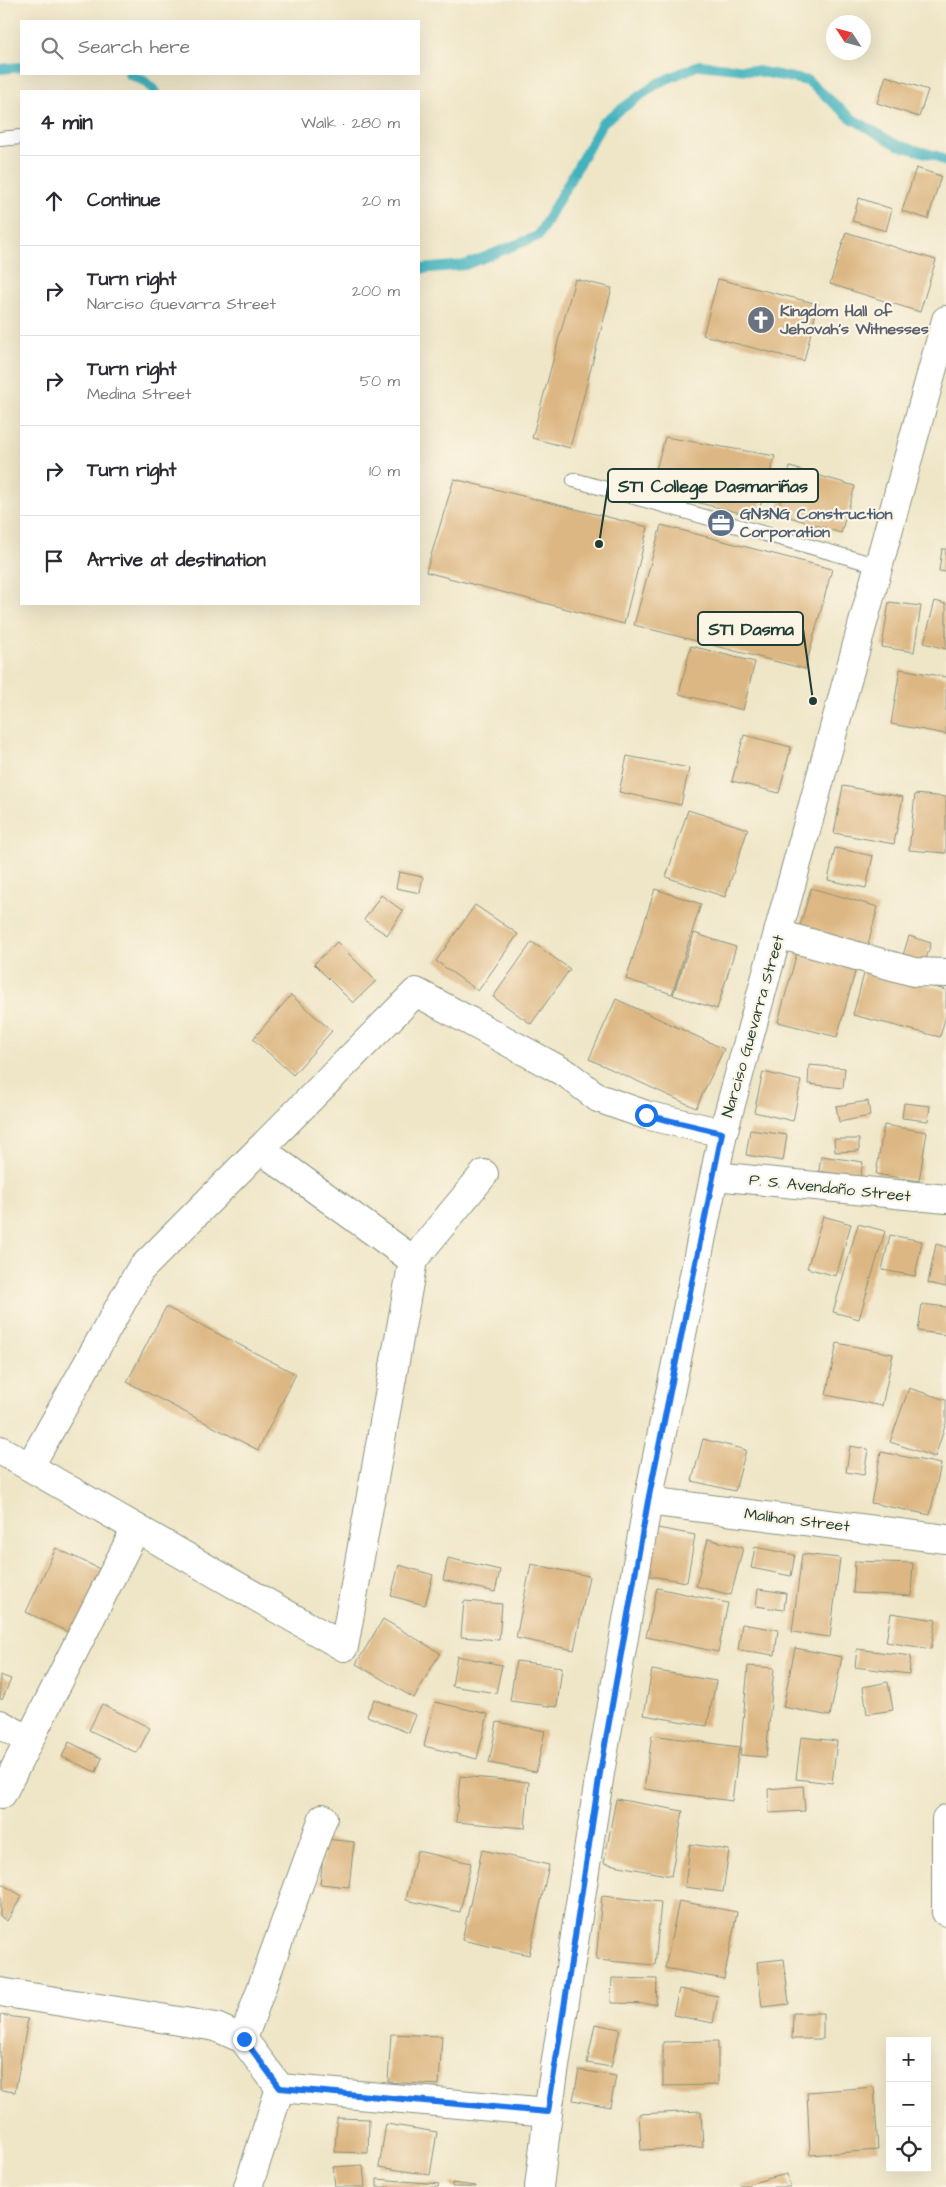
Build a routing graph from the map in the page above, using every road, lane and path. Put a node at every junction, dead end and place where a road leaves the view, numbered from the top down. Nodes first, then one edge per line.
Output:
1 (20, 137) edge
2 (0, 139) edge
3 (946, 320) edge
4 (574, 480) dead end
5 (879, 566) junction
6 (778, 934) junction
7 (946, 973) edge
8 (722, 1133) junction
9 (260, 1149) junction
10 (484, 1174) dead end
11 (714, 1176) junction
12 (946, 1199) edge
13 (412, 1260) junction
14 (0, 1450) edge
15 (30, 1466) junction
16 (648, 1501) junction
17 (136, 1528) junction
18 (946, 1539) edge
19 (0, 1724) edge
20 (30, 1740) junction
21 (2, 1794) dead end
22 (323, 1818) dead end
23 (946, 1820) edge
24 (946, 1912) edge
25 (0, 1992) edge
26 (244, 2039) junction
27 (280, 2088) junction
28 (548, 2112) junction
29 (248, 2187) edge
30 (539, 2187) edge

1 - 2 lane
3 - 5 street, Narciso Guevarra Street
4 - 5 lane
5 - 6 street, Narciso Guevarra Street
6 - 7 street
6 - 8 street, Narciso Guevarra Street
8 - 9 street
8 - 11 street, Narciso Guevarra Street
9 - 13 street
9 - 15 street
10 - 13 street
11 - 12 street, P. S. Avendaño Street
11 - 16 street, Narciso Guevarra Street
13 - 17 street
14 - 15 street
15 - 17 street
16 - 18 street, Malihan Street
16 - 28 street, Narciso Guevarra Street
17 - 20 street
19 - 20 street
20 - 21 street
22 - 26 street
23 - 24 street
25 - 26 street
26 - 27 street
27 - 28 street
27 - 29 street
28 - 30 street, Narciso Guevarra Street

